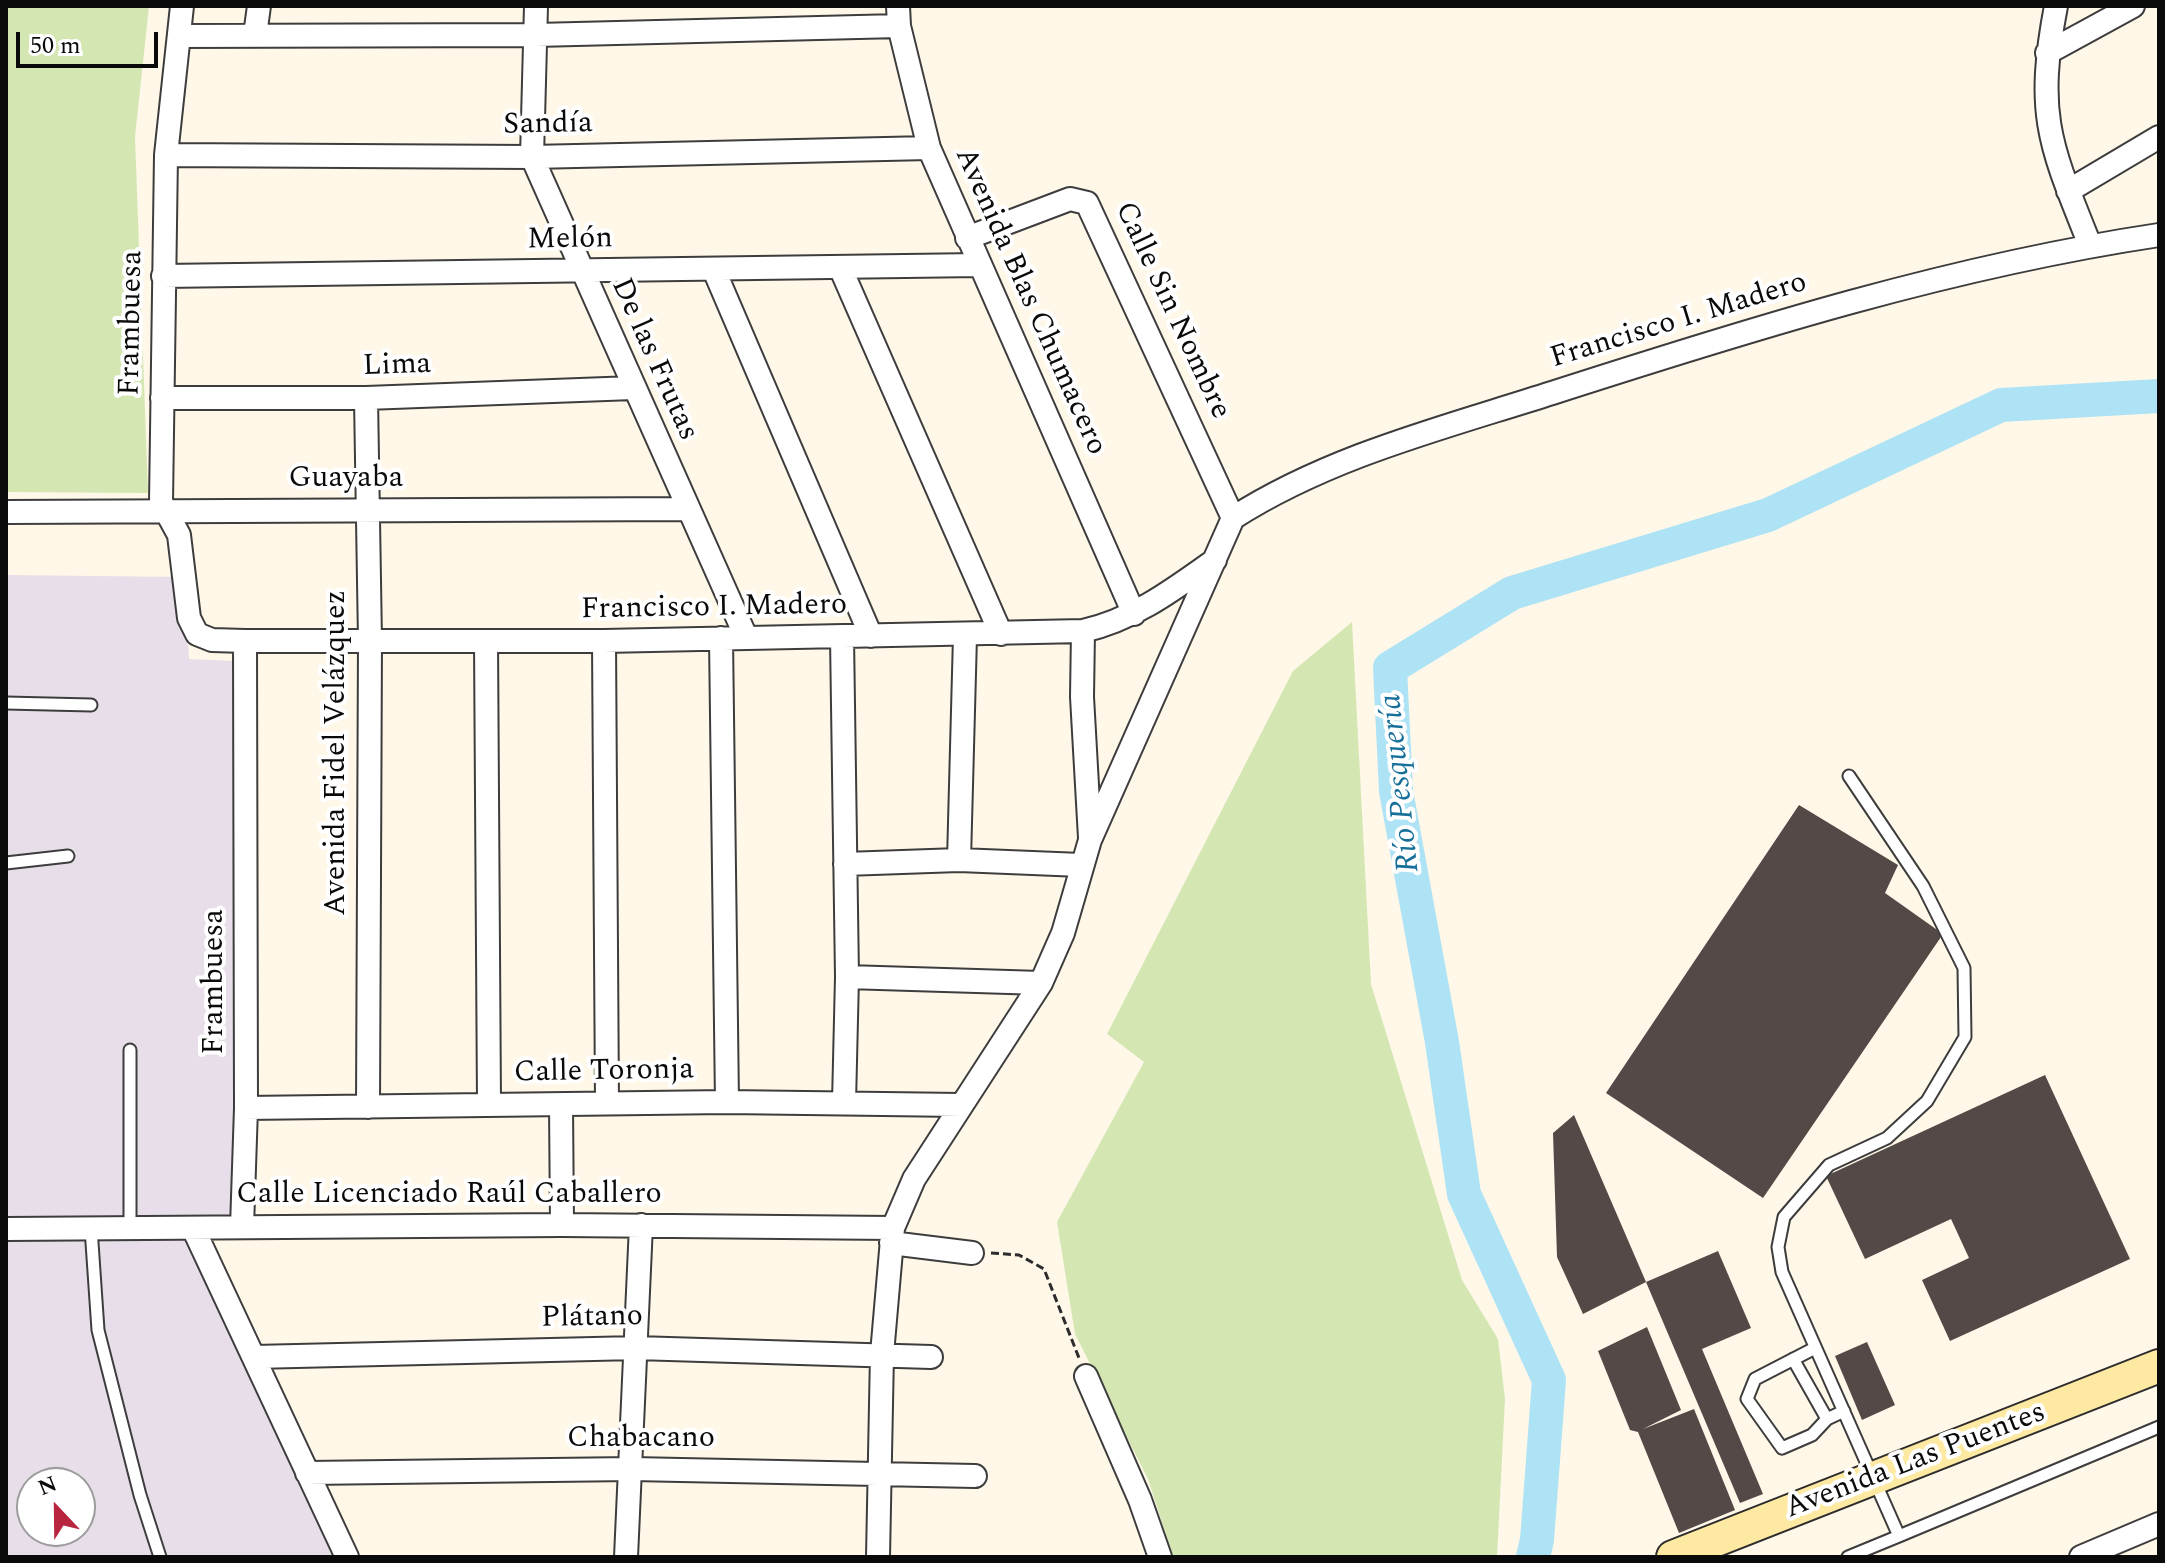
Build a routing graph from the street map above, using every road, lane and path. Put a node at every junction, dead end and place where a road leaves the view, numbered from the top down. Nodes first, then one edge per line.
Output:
1 (182, 6) edge
2 (259, 6) edge
3 (536, 6) edge
4 (2056, 6) edge
5 (2133, 6) edge
6 (898, 16) edge
7 (255, 35) junction
8 (536, 35) junction
9 (179, 36) junction
10 (2047, 53) junction
11 (2159, 137) edge
12 (929, 148) junction
13 (166, 155) junction
14 (532, 157) junction
15 (2068, 191) junction
16 (2159, 235) edge
17 (967, 238) junction
18 (2090, 245) junction
19 (979, 265) junction
20 (840, 267) junction
21 (714, 270) junction
22 (581, 271) junction
23 (163, 276) junction
24 (633, 388) junction
25 (162, 398) junction
26 (366, 398) junction
27 (686, 509) junction
28 (366, 510) junction
29 (163, 511) junction
30 (6, 512) edge
31 (1233, 518) junction
32 (1215, 560) junction
33 (1134, 614) junction
34 (1083, 631) junction
35 (197, 634) joint
36 (1001, 634) junction
37 (871, 636) junction
38 (965, 636) junction
39 (746, 637) junction
40 (842, 637) junction
41 (721, 638) junction
42 (245, 641) junction
43 (370, 641) junction
44 (486, 641) junction
45 (604, 641) junction
46 (6, 703) edge
47 (91, 705) dead end
48 (1849, 776) dead end
49 (1090, 840) junction
50 (68, 856) dead end
51 (959, 860) junction
52 (6, 863) edge
53 (845, 864) junction
54 (1081, 865) junction
55 (847, 977) junction
56 (1041, 983) junction
57 (130, 1050) dead end
58 (727, 1102) junction
59 (607, 1103) junction
60 (844, 1103) junction
61 (489, 1104) junction
62 (561, 1105) junction
63 (961, 1105) junction
64 (368, 1107) junction
65 (246, 1108) junction
66 (562, 1225) junction
67 (641, 1225) junction
68 (242, 1227) junction
69 (91, 1228) junction
70 (130, 1228) junction
71 (193, 1228) junction
72 (6, 1229) edge
73 (892, 1236) junction
74 (972, 1253) joint
75 (636, 1348) junction
76 (1815, 1348) junction
77 (882, 1354) junction
78 (254, 1357) junction
79 (931, 1357) dead end
80 (1793, 1359) junction
81 (2159, 1366) edge
82 (1086, 1376) joint
83 (1844, 1411) junction
84 (1827, 1419) junction
85 (2159, 1427) edge
86 (632, 1469) junction
87 (307, 1473) junction
88 (882, 1473) junction
89 (975, 1476) dead end
90 (1873, 1478) junction
91 (2159, 1524) edge
92 (1899, 1536) junction
93 (160, 1557) edge
94 (347, 1557) edge
95 (626, 1557) edge
96 (878, 1557) edge
97 (1160, 1557) edge
98 (1673, 1557) edge
99 (1848, 1557) edge
100 (2081, 1557) edge

1 - 9 street, Frambuesa
2 - 7 street
3 - 8 street, De las Frutas
4 - 10 street
5 - 10 street
6 - 8 street
6 - 12 street, Avenida Blas Chumacero
7 - 8 street
7 - 9 street
8 - 14 street, De las Frutas
9 - 13 street, Frambuesa
10 - 15 street
11 - 15 street
12 - 14 street, Sandía
12 - 17 street, Avenida Blas Chumacero
13 - 14 street, Sandía
13 - 23 street, Frambuesa
14 - 22 street, De las Frutas
15 - 18 street
16 - 18 street, Francisco I. Madero
17 - 19 street, Avenida Blas Chumacero
17 - 31 street, Calle Sin Nombre
18 - 31 street, Francisco I. Madero
19 - 20 street, Melón
19 - 33 street, Avenida Blas Chumacero
20 - 21 street, Melón
20 - 36 street
21 - 22 street, Melón
21 - 37 street
22 - 23 street, Melón
22 - 24 street, De las Frutas
23 - 25 street, Frambuesa
24 - 26 street, Lima
24 - 27 street, De las Frutas
25 - 26 street, Lima
25 - 29 street, Frambuesa
26 - 28 street, Avenida Fidel Velázquez
27 - 28 street, Guayaba
27 - 39 street, De las Frutas
28 - 29 street, Guayaba
28 - 43 street, Avenida Fidel Velázquez
29 - 30 street, Guayaba
29 - 35 street, Frambuesa
31 - 32 street
32 - 33 street, Francisco I. Madero
32 - 49 street
33 - 34 street, Francisco I. Madero
34 - 36 street, Francisco I. Madero
34 - 49 street
35 - 42 street, Francisco I. Madero
36 - 38 street, Francisco I. Madero
37 - 38 street, Francisco I. Madero
37 - 40 street, Francisco I. Madero
38 - 51 street
39 - 40 street, Francisco I. Madero
39 - 41 street, Francisco I. Madero
40 - 53 street
41 - 45 street, Francisco I. Madero
41 - 58 street
42 - 43 street, Francisco I. Madero
42 - 65 street, Frambuesa
43 - 44 street, Francisco I. Madero
43 - 64 street, Avenida Fidel Velázquez
44 - 45 street, Francisco I. Madero
44 - 61 street
45 - 59 street
46 - 47 lane
48 - 76 lane
49 - 54 street
50 - 52 lane
51 - 53 street
51 - 54 street
53 - 55 street
54 - 56 street
55 - 56 street
55 - 60 street
56 - 63 street
57 - 70 lane
58 - 59 street, Calle Toronja
58 - 60 street, Calle Toronja
59 - 62 street, Calle Toronja
60 - 63 street, Calle Toronja
61 - 62 street, Calle Toronja
61 - 64 street, Calle Toronja
62 - 66 street
63 - 73 street
64 - 65 street, Calle Toronja
65 - 68 street, Frambuesa
66 - 67 street, Calle Licenciado Raúl Caballero
66 - 68 street, Calle Licenciado Raúl Caballero
67 - 73 street, Calle Licenciado Raúl Caballero
67 - 75 street
68 - 71 street, Calle Licenciado Raúl Caballero
69 - 70 street, Calle Licenciado Raúl Caballero
69 - 72 street, Calle Licenciado Raúl Caballero
69 - 93 lane
70 - 71 street, Calle Licenciado Raúl Caballero
71 - 78 street
73 - 74 street, Calle Licenciado Raúl Caballero
73 - 77 street
74 - 82 path
75 - 77 street, Plátano
75 - 78 street, Plátano
75 - 86 street
76 - 80 lane
76 - 83 lane
77 - 79 street, Plátano
77 - 88 street
78 - 87 street
80 - 84 lane
80 - 84 lane
81 - 90 street, Avenida Las Puentes
82 - 97 street
83 - 84 lane
83 - 90 lane
85 - 92 lane
86 - 87 street, Chabacano
86 - 88 street, Chabacano
86 - 95 street
87 - 94 street
88 - 89 street, Chabacano
88 - 96 street
90 - 92 lane
90 - 98 street, Avenida Las Puentes
91 - 100 street
92 - 99 lane

